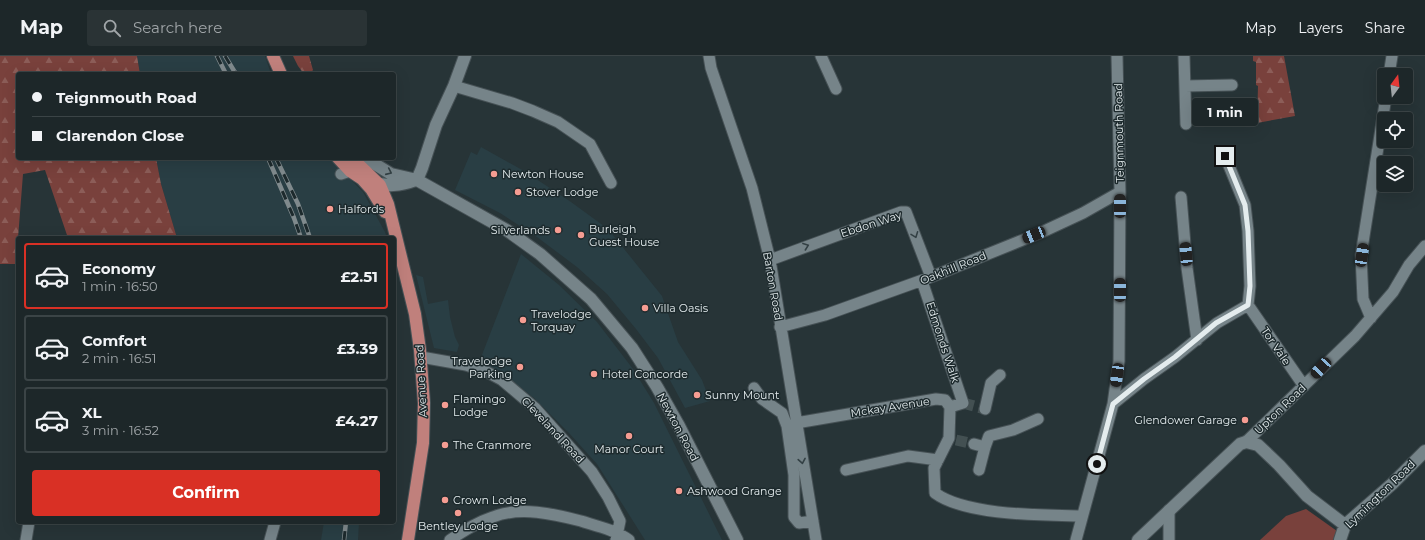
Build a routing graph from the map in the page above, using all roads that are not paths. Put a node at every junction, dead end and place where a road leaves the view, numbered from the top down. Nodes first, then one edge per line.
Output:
1 (273, 56) edge
2 (465, 56) edge
3 (709, 56) edge
4 (821, 56) edge
5 (1117, 56) edge
6 (1184, 56) edge
7 (1392, 56) edge
8 (1390, 68) edge
9 (280, 72) edge
10 (1232, 85) dead end
11 (454, 86) junction
12 (1185, 86) junction
13 (836, 89) dead end
14 (1385, 104) edge
15 (1186, 124) dead end
16 (1225, 156) dead end
17 (342, 160) edge
18 (353, 165) edge
19 (362, 179) junction
20 (417, 180) junction
21 (611, 183) dead end
22 (380, 184) junction
23 (405, 185) junction
24 (1120, 192) junction
25 (1180, 197) dead end
26 (388, 204) junction
27 (392, 224) junction
28 (395, 236) edge
29 (396, 240) edge
30 (1425, 246) edge
31 (770, 260) junction
32 (930, 278) junction
33 (1248, 305) junction
34 (1371, 318) junction
35 (780, 327) junction
36 (1196, 340) junction
37 (421, 356) junction
38 (1000, 375) dead end
39 (1304, 386) junction
40 (754, 388) dead end
41 (1113, 404) junction
42 (950, 407) junction
43 (985, 408) dead end
44 (1038, 418) dead end
45 (796, 423) junction
46 (1246, 442) junction
47 (1425, 451) edge
48 (938, 460) junction
49 (846, 470) dead end
50 (979, 470) dead end
51 (1169, 510) junction
52 (1082, 516) junction
53 (813, 521) junction
54 (29, 524) edge
55 (274, 524) edge
56 (1345, 525) junction
57 (617, 537) edge
58 (26, 540) edge
59 (270, 540) edge
60 (408, 540) edge
61 (450, 540) edge
62 (629, 540) edge
63 (737, 540) edge
64 (816, 540) edge
65 (1076, 540) edge
66 (1138, 540) edge
67 (1169, 540) edge
68 (1340, 540) edge

1 - 9 main road
2 - 11 street
3 - 31 street, Barton Road
4 - 13 street
5 - 24 street, Teignmouth Road
6 - 12 street
7 - 8 street
10 - 12 street
11 - 20 street
11 - 21 street
12 - 15 street
14 - 34 street
16 - 33 street
17 - 18 main road
18 - 19 main road, Avenue Road
18 -> 20 street, Newton Road
18 - 22 main road, Avenue Road
19 - 22 street
19 - 27 main road, Avenue Road
20 - 23 street
20 - 63 street, Newton Road
22 - 23 street
22 - 26 main road, Avenue Road
23 - 26 street
24 - 32 street, Oakhill Road
24 - 41 street, Teignmouth Road
25 - 36 street
26 - 27 main road, Avenue Road
27 - 28 main road, Avenue Road
29 - 37 main road, Avenue Road
30 - 34 street, Upton Road
31 -> 32 street, Ebdon Way
31 - 35 street, Barton Road
32 - 35 street, Oakhill Road
32 - 42 street, Edmonds Walk
33 - 36 street
33 - 39 street, Tor Vale
34 - 39 street, Upton Road
35 - 45 street, Barton Road
36 - 41 street
37 - 57 street, Cleveland Road
37 - 60 main road, Avenue Road
38 - 43 street
39 - 46 street, Upton Road
40 - 53 street
41 - 52 street, Teignmouth Road
42 - 45 street, Mckay Avenue
42 - 48 street
44 - 50 street
45 -> 53 street, Barton Road
46 - 51 street, Upton Road
46 - 56 street
47 - 56 street, Lymington Road
48 - 49 street
48 - 52 street
51 - 66 street, Upton Road
51 - 67 street
52 - 65 street, Teignmouth Road
53 - 64 street, Barton Road
54 - 58 street
55 - 59 street
56 - 68 street, Lymington Road
57 - 61 street
57 - 62 street

